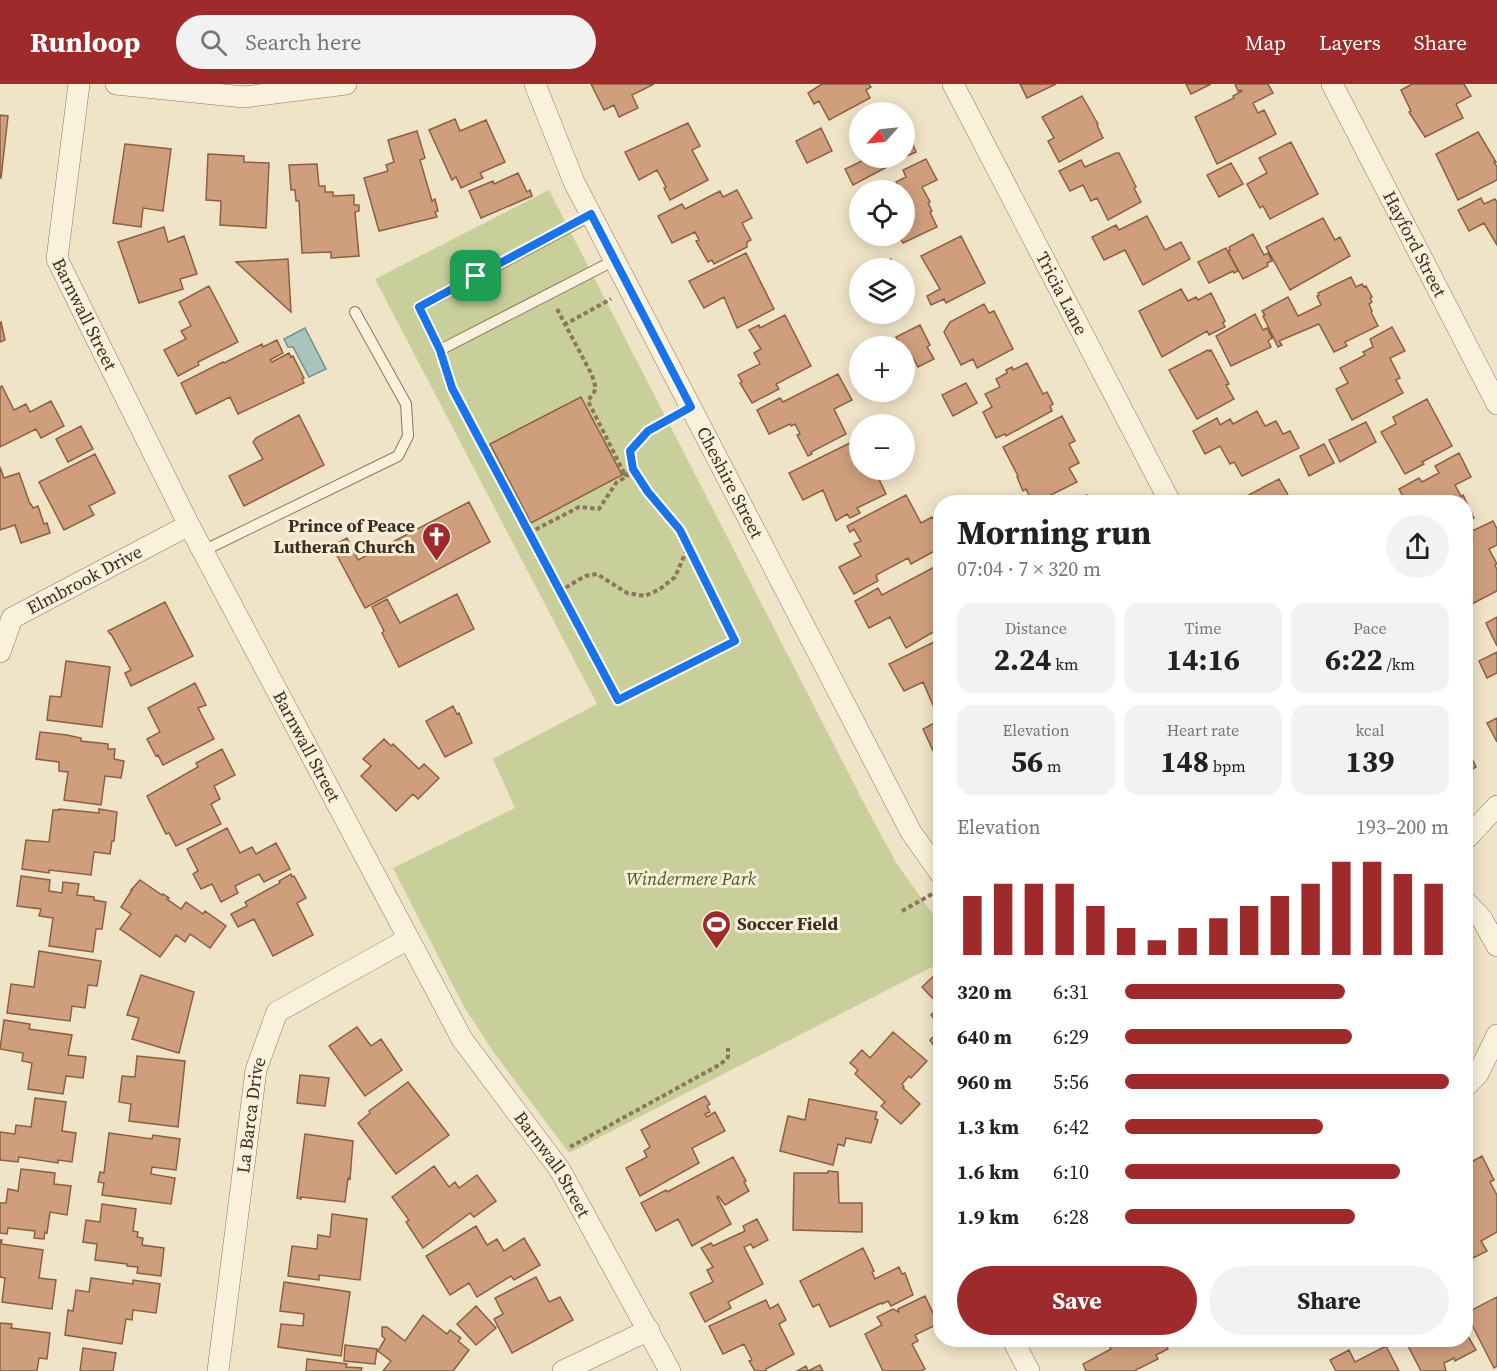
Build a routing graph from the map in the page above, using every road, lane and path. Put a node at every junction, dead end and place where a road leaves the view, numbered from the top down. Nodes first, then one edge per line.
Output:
1 (79, 84) edge
2 (116, 84) edge
3 (346, 84) edge
4 (535, 84) edge
5 (952, 84) edge
6 (1332, 84) edge
7 (591, 214) junction
8 (615, 260) junction
9 (629, 288) junction
10 (550, 294) junction
11 (355, 312) dead end
12 (564, 325) junction
13 (440, 350) junction
14 (1497, 404) edge
15 (691, 407) junction
16 (633, 469) junction
17 (624, 473) junction
18 (1166, 495) edge
19 (189, 525) junction
20 (529, 533) junction
21 (688, 547) junction
22 (203, 551) junction
23 (560, 591) junction
24 (0, 652) edge
25 (1497, 807) edge
26 (1473, 832) edge
27 (933, 863) edge
28 (933, 893) edge
29 (1473, 909) edge
30 (902, 911) dead end
31 (408, 939) junction
32 (1497, 946) edge
33 (1497, 1035) edge
34 (728, 1048) dead end
35 (1473, 1079) edge
36 (551, 1158) junction
37 (649, 1330) junction
38 (1017, 1347) edge
39 (218, 1371) edge
40 (563, 1371) edge
41 (670, 1371) edge
42 (1029, 1371) edge

1 - 19 street, Barnwall Street
2 - 3 street
4 - 7 street, Cheshire Street
5 - 18 street, Tricia Lane
6 - 14 street, Hayford Street
7 - 8 street, Cheshire Street
7 - 13 lane
8 - 9 street, Cheshire Street
8 - 10 lane
9 - 12 path
9 - 15 street, Cheshire Street
10 - 12 path
10 - 13 lane
11 - 22 lane
12 - 17 path
13 - 20 path
15 - 16 path
15 - 27 street, Cheshire Street
16 - 17 path
16 - 21 path
17 - 20 path
19 - 22 street, Barnwall Street
19 - 24 street, Elmbrook Drive
20 - 23 path
21 - 23 path
21 - 23 path
22 - 31 street, Barnwall Street
25 - 26 street
28 - 30 path
29 - 32 street
31 - 36 street, Barnwall Street
31 - 39 street, La Barca Drive
33 - 35 street
34 - 36 path
36 - 37 street, Barnwall Street
37 - 40 street
37 - 41 street, Barnwall Street
38 - 42 street

